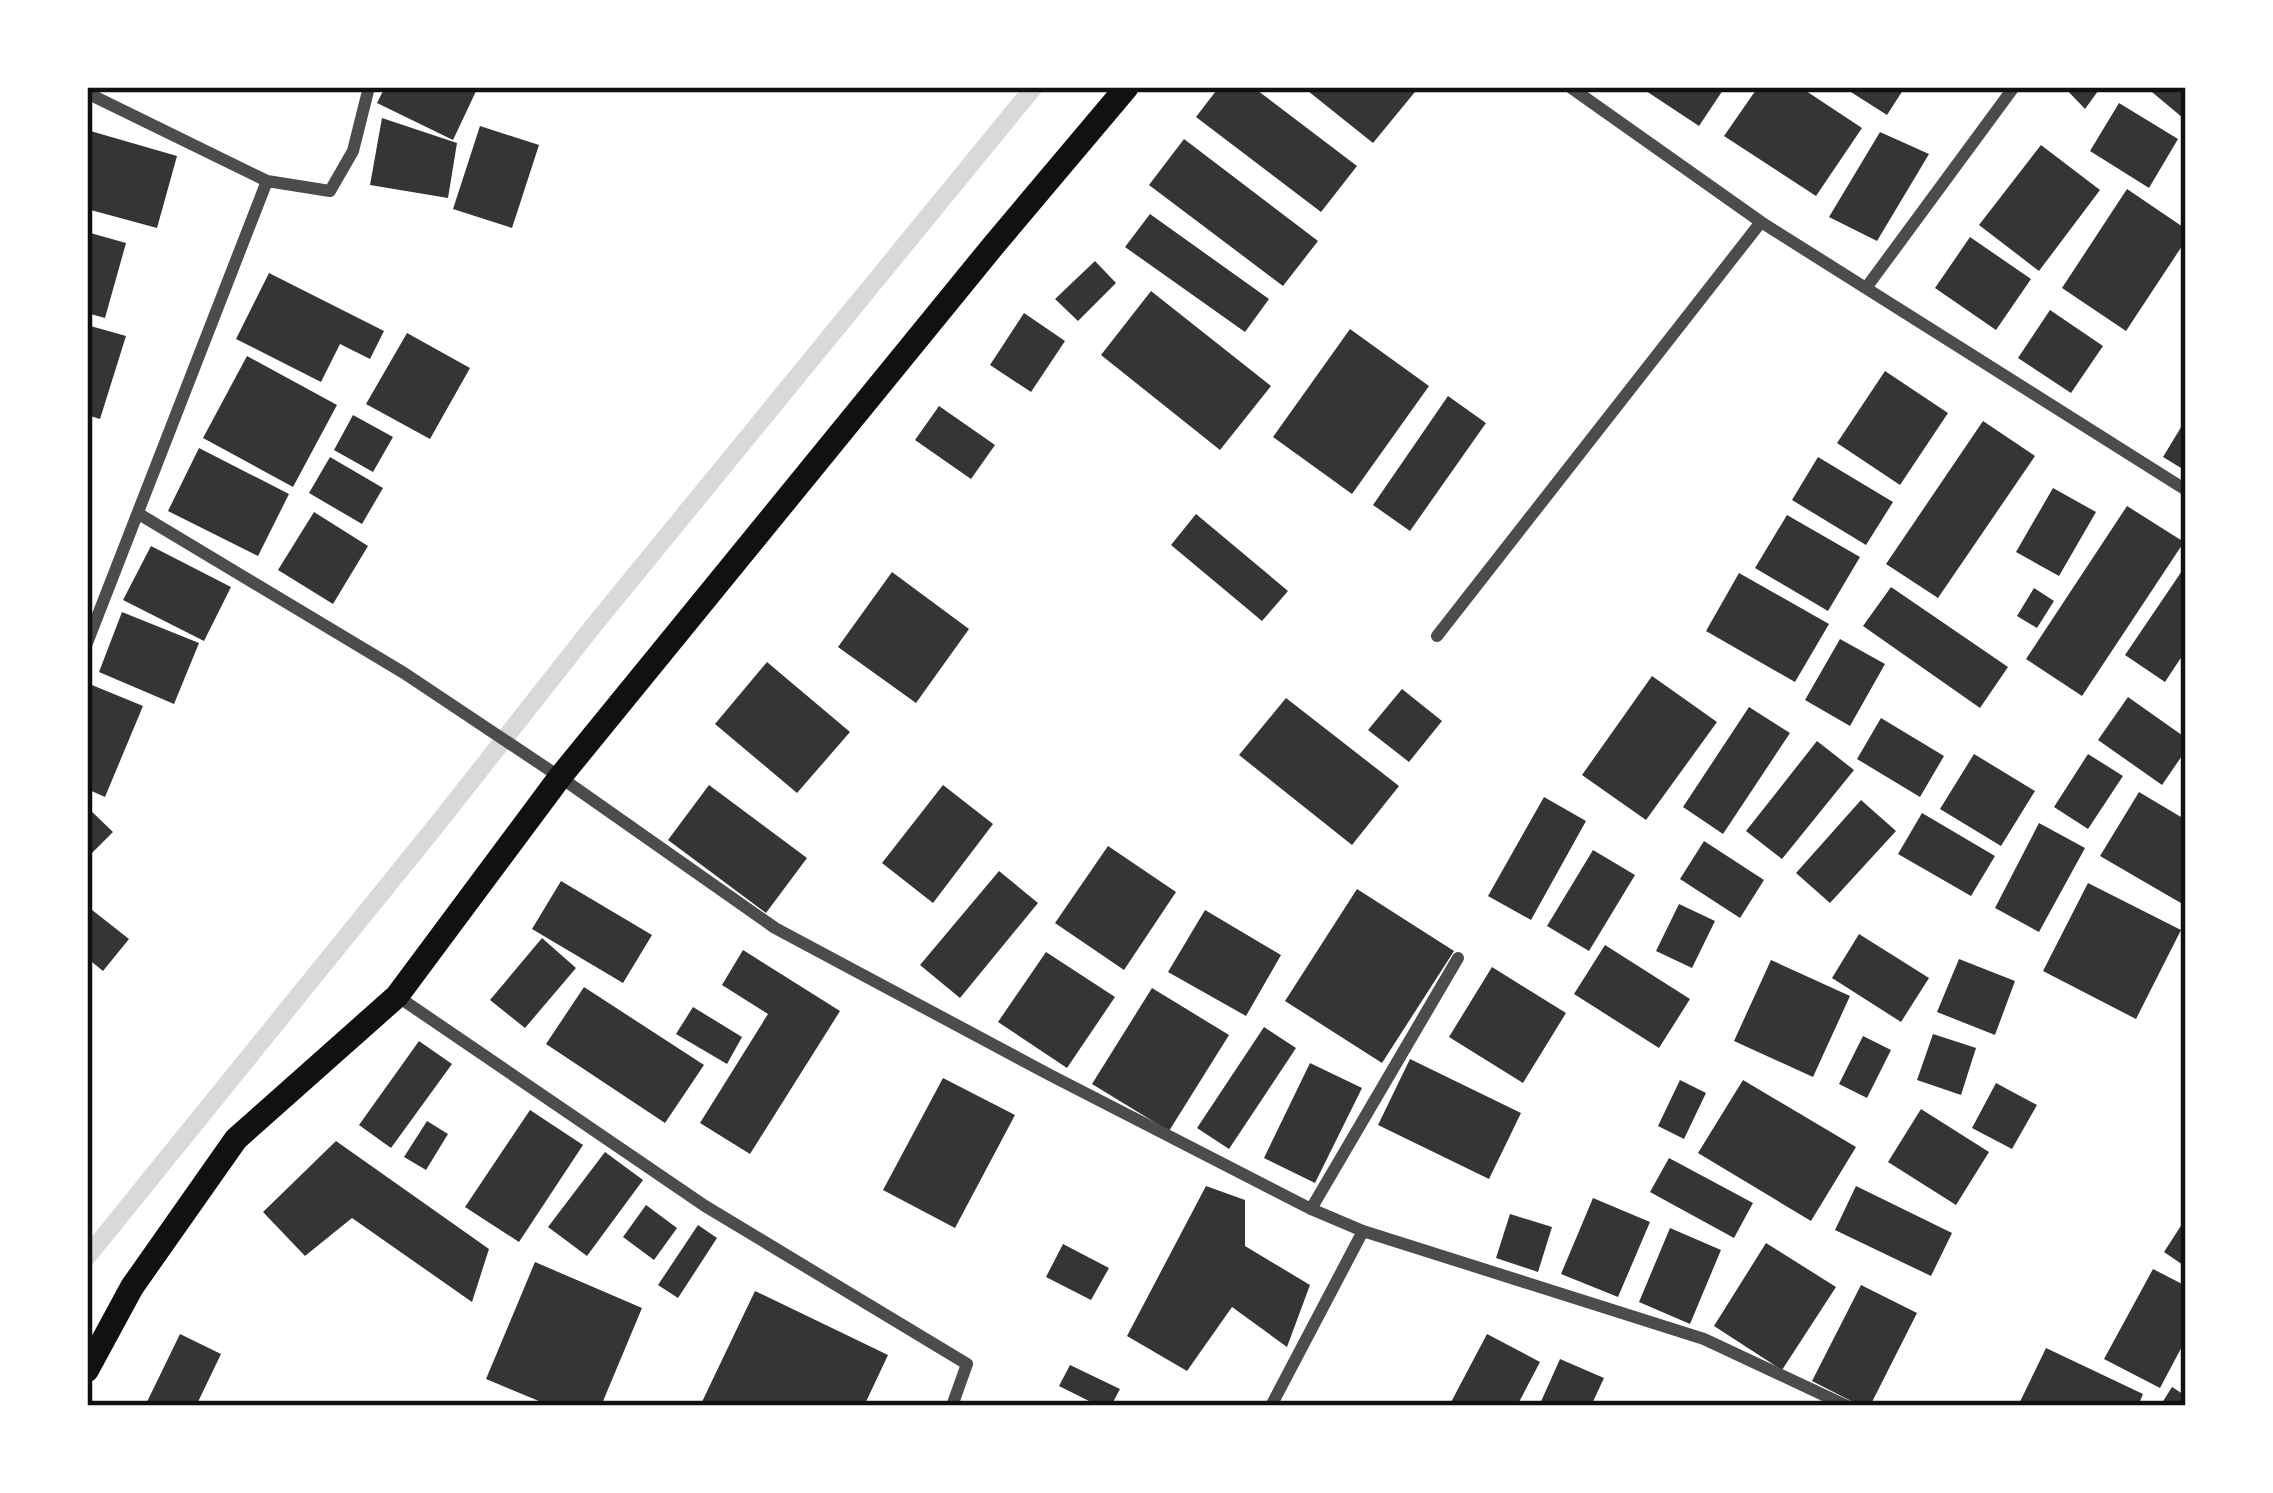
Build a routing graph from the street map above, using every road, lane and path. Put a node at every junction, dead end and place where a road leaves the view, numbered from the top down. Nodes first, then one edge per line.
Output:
1 (369, 87) edge
2 (1127, 87) edge
3 (1570, 87) edge
4 (2014, 87) edge
5 (87, 93) edge
6 (267, 181) junction
7 (1760, 222) junction
8 (1866, 288) junction
9 (2186, 490) edge
10 (139, 514) junction
11 (1437, 636) dead end
12 (87, 644) edge
13 (552, 772) junction
14 (1458, 958) dead end
15 (397, 996) junction
16 (1311, 1209) junction
17 (1364, 1232) junction
18 (87, 1370) edge
19 (952, 1406) edge
20 (1270, 1406) edge
21 (1847, 1406) edge

1 - 6 street
2 - 13 main road
3 - 7 street
4 - 8 street
5 - 6 street
6 - 10 street
7 - 8 street
7 - 11 street
8 - 9 street
10 - 12 street
10 - 13 street
13 - 15 main road
13 - 16 street
14 - 16 street
15 - 18 main road
15 - 19 street
16 - 17 street
17 - 20 street
17 - 21 street

